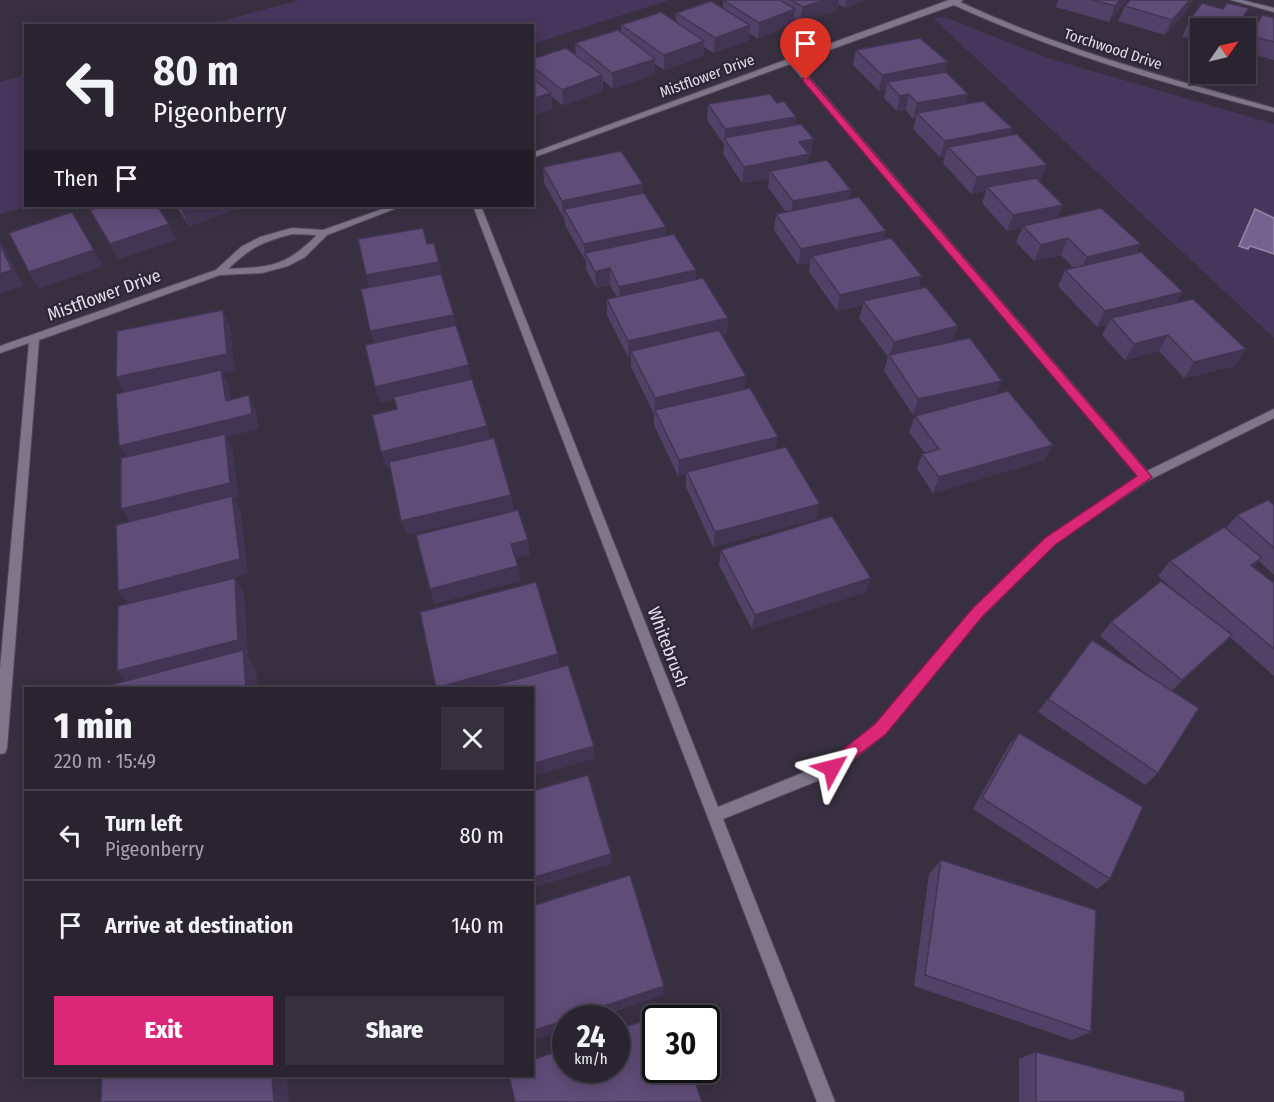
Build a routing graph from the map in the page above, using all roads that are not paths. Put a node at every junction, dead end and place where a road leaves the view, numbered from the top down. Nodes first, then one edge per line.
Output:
1 (1234, 0) edge
2 (954, 1) edge
3 (1274, 10) edge
4 (791, 61) junction
5 (1274, 110) edge
6 (534, 155) edge
7 (395, 207) edge
8 (477, 207) edge
9 (324, 233) junction
10 (219, 272) junction
11 (34, 338) junction
12 (0, 350) edge
13 (1274, 413) edge
14 (1145, 477) junction
15 (0, 748) edge
16 (715, 815) junction
17 (826, 1102) edge

1 - 3 street
2 - 4 street, Mistflower Drive
2 - 5 street, Torchwood Drive
4 - 6 street, Mistflower Drive
4 - 14 street
7 - 9 street, Mistflower Drive
8 - 16 street, Whitebrush
9 - 10 street, Mistflower Drive
9 - 10 street, Mistflower Drive
10 - 11 street, Mistflower Drive
11 - 12 street, Mistflower Drive
11 - 15 street
13 - 14 street
14 - 16 street
16 - 17 street, Whitebrush

